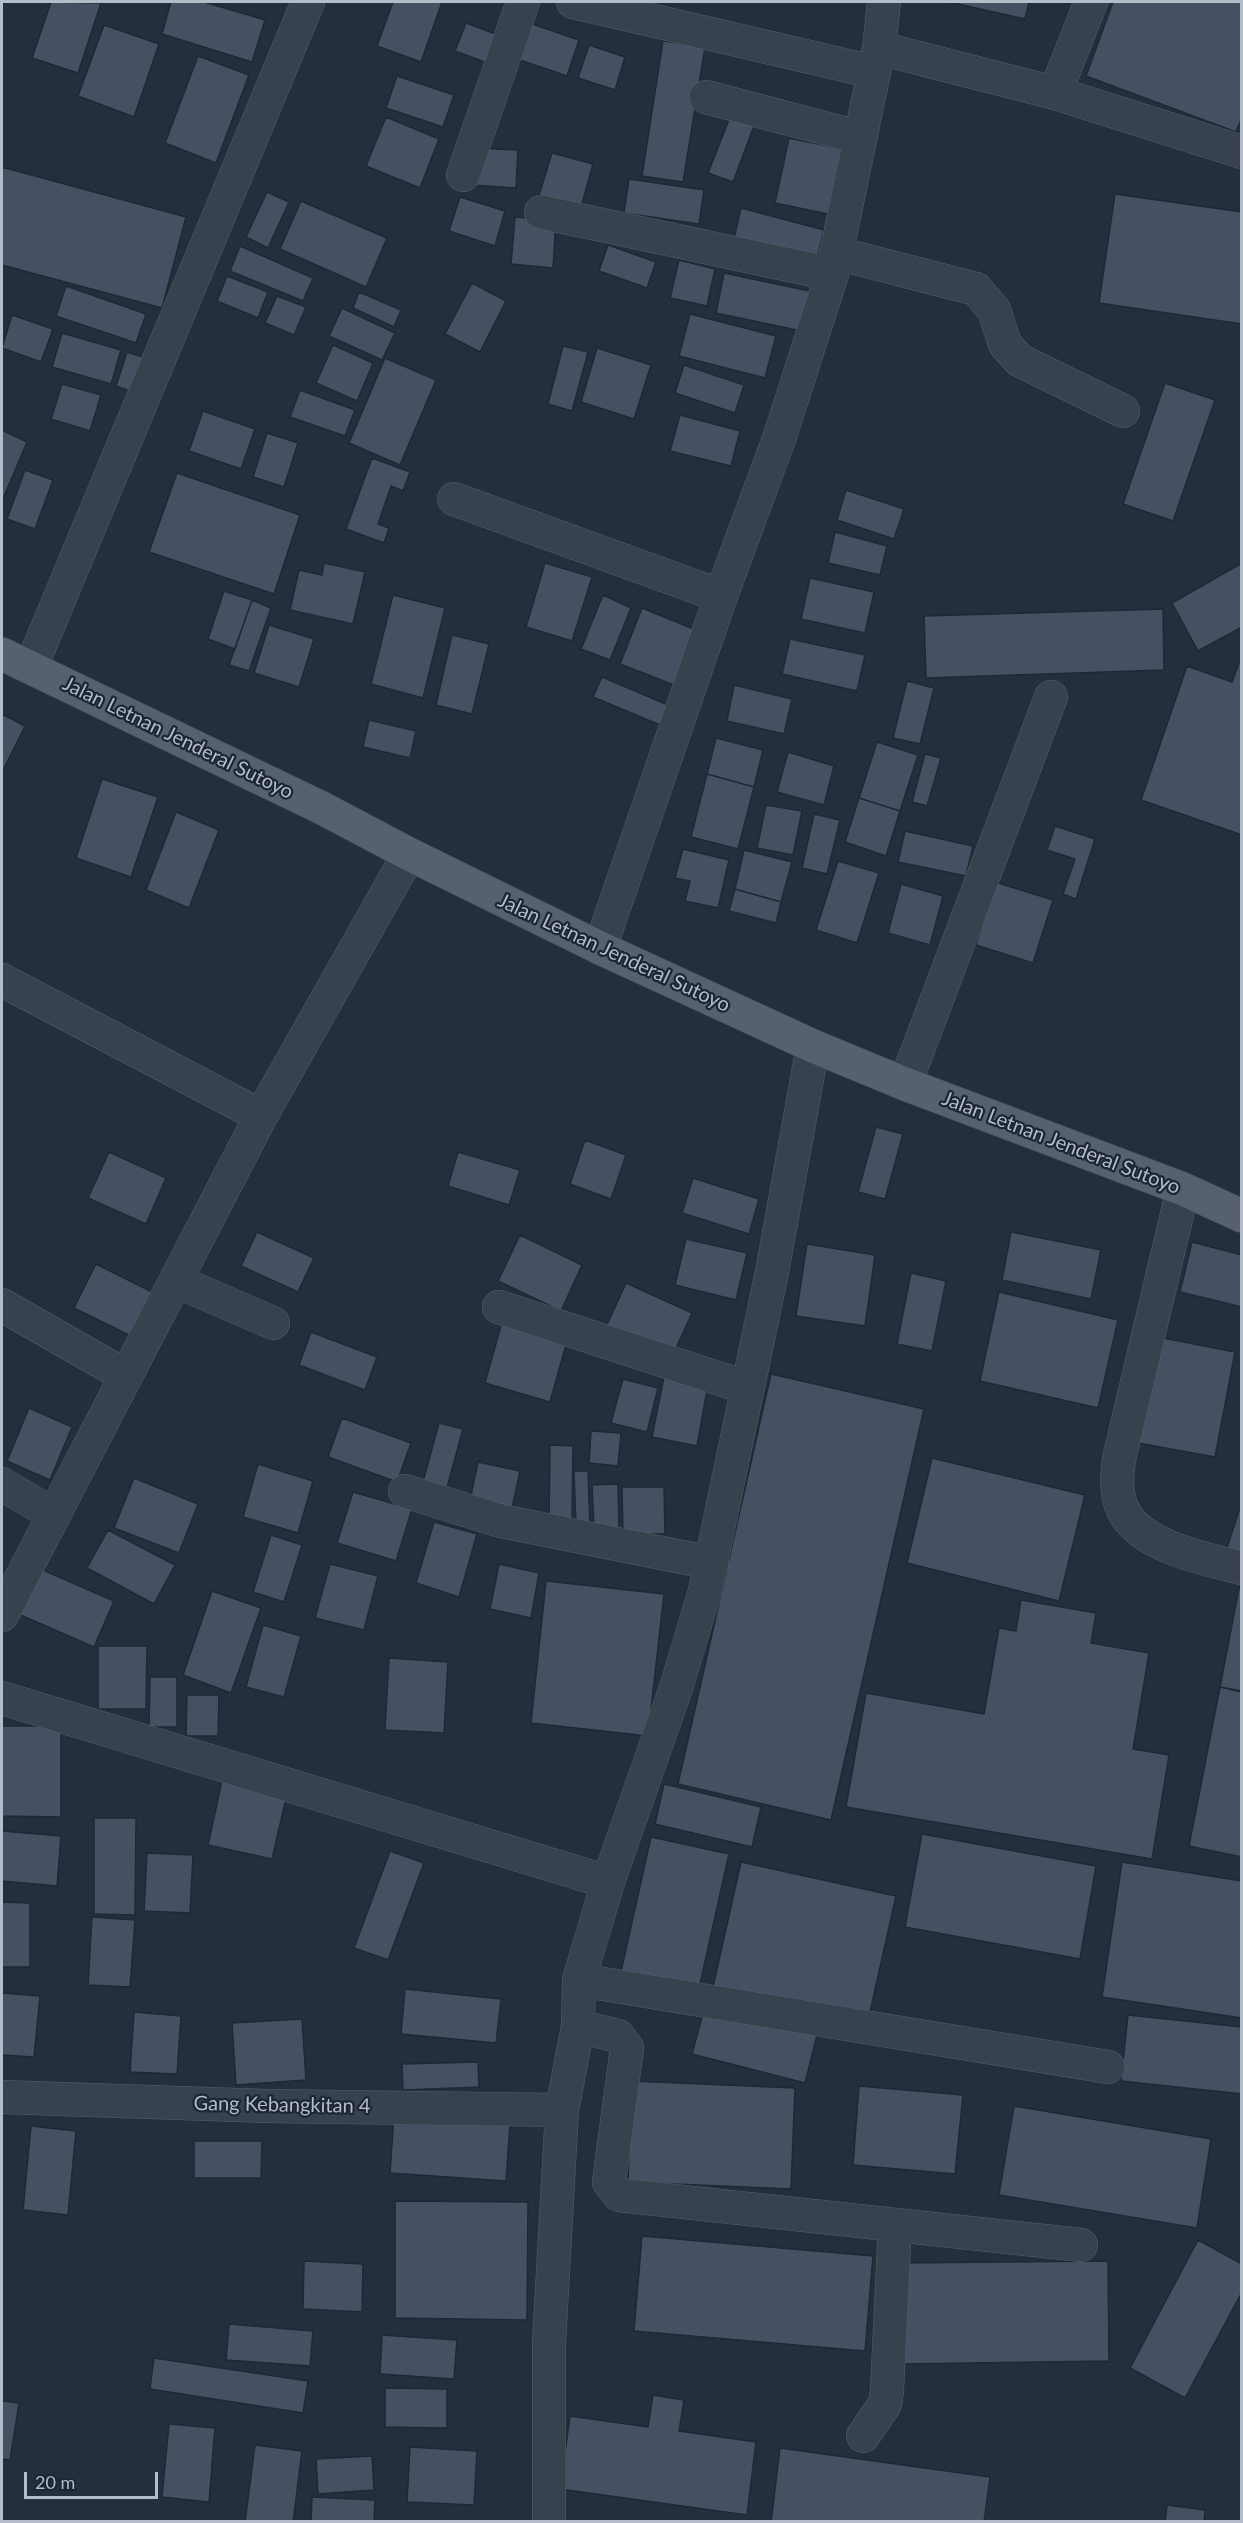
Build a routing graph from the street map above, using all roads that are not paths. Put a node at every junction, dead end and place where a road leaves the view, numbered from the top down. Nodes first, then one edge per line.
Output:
1 (308, 2) edge
2 (523, 2) edge
3 (573, 2) edge
4 (884, 2) edge
5 (1091, 2) edge
6 (876, 60) junction
7 (1054, 93) junction
8 (706, 97) dead end
9 (858, 137) junction
10 (1242, 152) edge
11 (463, 175) dead end
12 (541, 212) dead end
13 (834, 263) junction
14 (1123, 411) dead end
15 (454, 499) dead end
16 (722, 596) junction
17 (2, 654) edge
18 (32, 667) junction
19 (1051, 697) dead end
20 (409, 854) junction
21 (600, 948) junction
22 (2, 980) edge
23 (813, 1047) junction
24 (905, 1084) junction
25 (261, 1116) junction
26 (1183, 1189) junction
27 (1242, 1216) edge
28 (176, 1281) junction
29 (2, 1305) edge
30 (499, 1307) dead end
31 (273, 1323) dead end
32 (126, 1376) junction
33 (748, 1388) junction
34 (2, 1484) edge
35 (405, 1491) dead end
36 (54, 1515) junction
37 (712, 1563) junction
38 (1242, 1568) edge
39 (2, 1615) edge
40 (2, 1698) edge
41 (608, 1882) junction
42 (579, 1980) junction
43 (578, 2026) junction
44 (1108, 2067) dead end
45 (2, 2097) edge
46 (562, 2110) junction
47 (894, 2225) junction
48 (1081, 2245) dead end
49 (863, 2436) dead end
50 (549, 2522) edge

1 - 18 street
2 - 11 street
3 - 6 street
4 - 6 street
5 - 7 street
6 - 7 street
6 - 9 street
7 - 10 street
8 - 9 street
9 - 13 street
12 - 13 street
13 - 14 street
13 - 16 street
15 - 16 street
16 - 21 street
17 - 18 main road, Jalan Letnan Jenderal Sutoyo
18 - 20 main road, Jalan Letnan Jenderal Sutoyo
19 - 24 street
20 - 21 main road, Jalan Letnan Jenderal Sutoyo
20 - 25 street
21 - 23 main road, Jalan Letnan Jenderal Sutoyo
22 - 25 street
23 - 24 main road, Jalan Letnan Jenderal Sutoyo
23 - 33 street
24 - 26 main road, Jalan Letnan Jenderal Sutoyo
25 - 28 street
26 - 27 main road, Jalan Letnan Jenderal Sutoyo
26 - 38 street
28 - 31 street
28 - 32 street
29 - 32 street
30 - 33 street
32 - 36 street
33 - 37 street
34 - 36 street
35 - 37 street
36 - 39 street
37 - 41 street
40 - 41 street
41 - 42 street
42 - 43 street
42 - 44 street
43 - 46 street
43 - 47 street
45 - 46 street, Gang Kebangkitan 4
46 - 50 street
47 - 48 street
47 - 49 street

